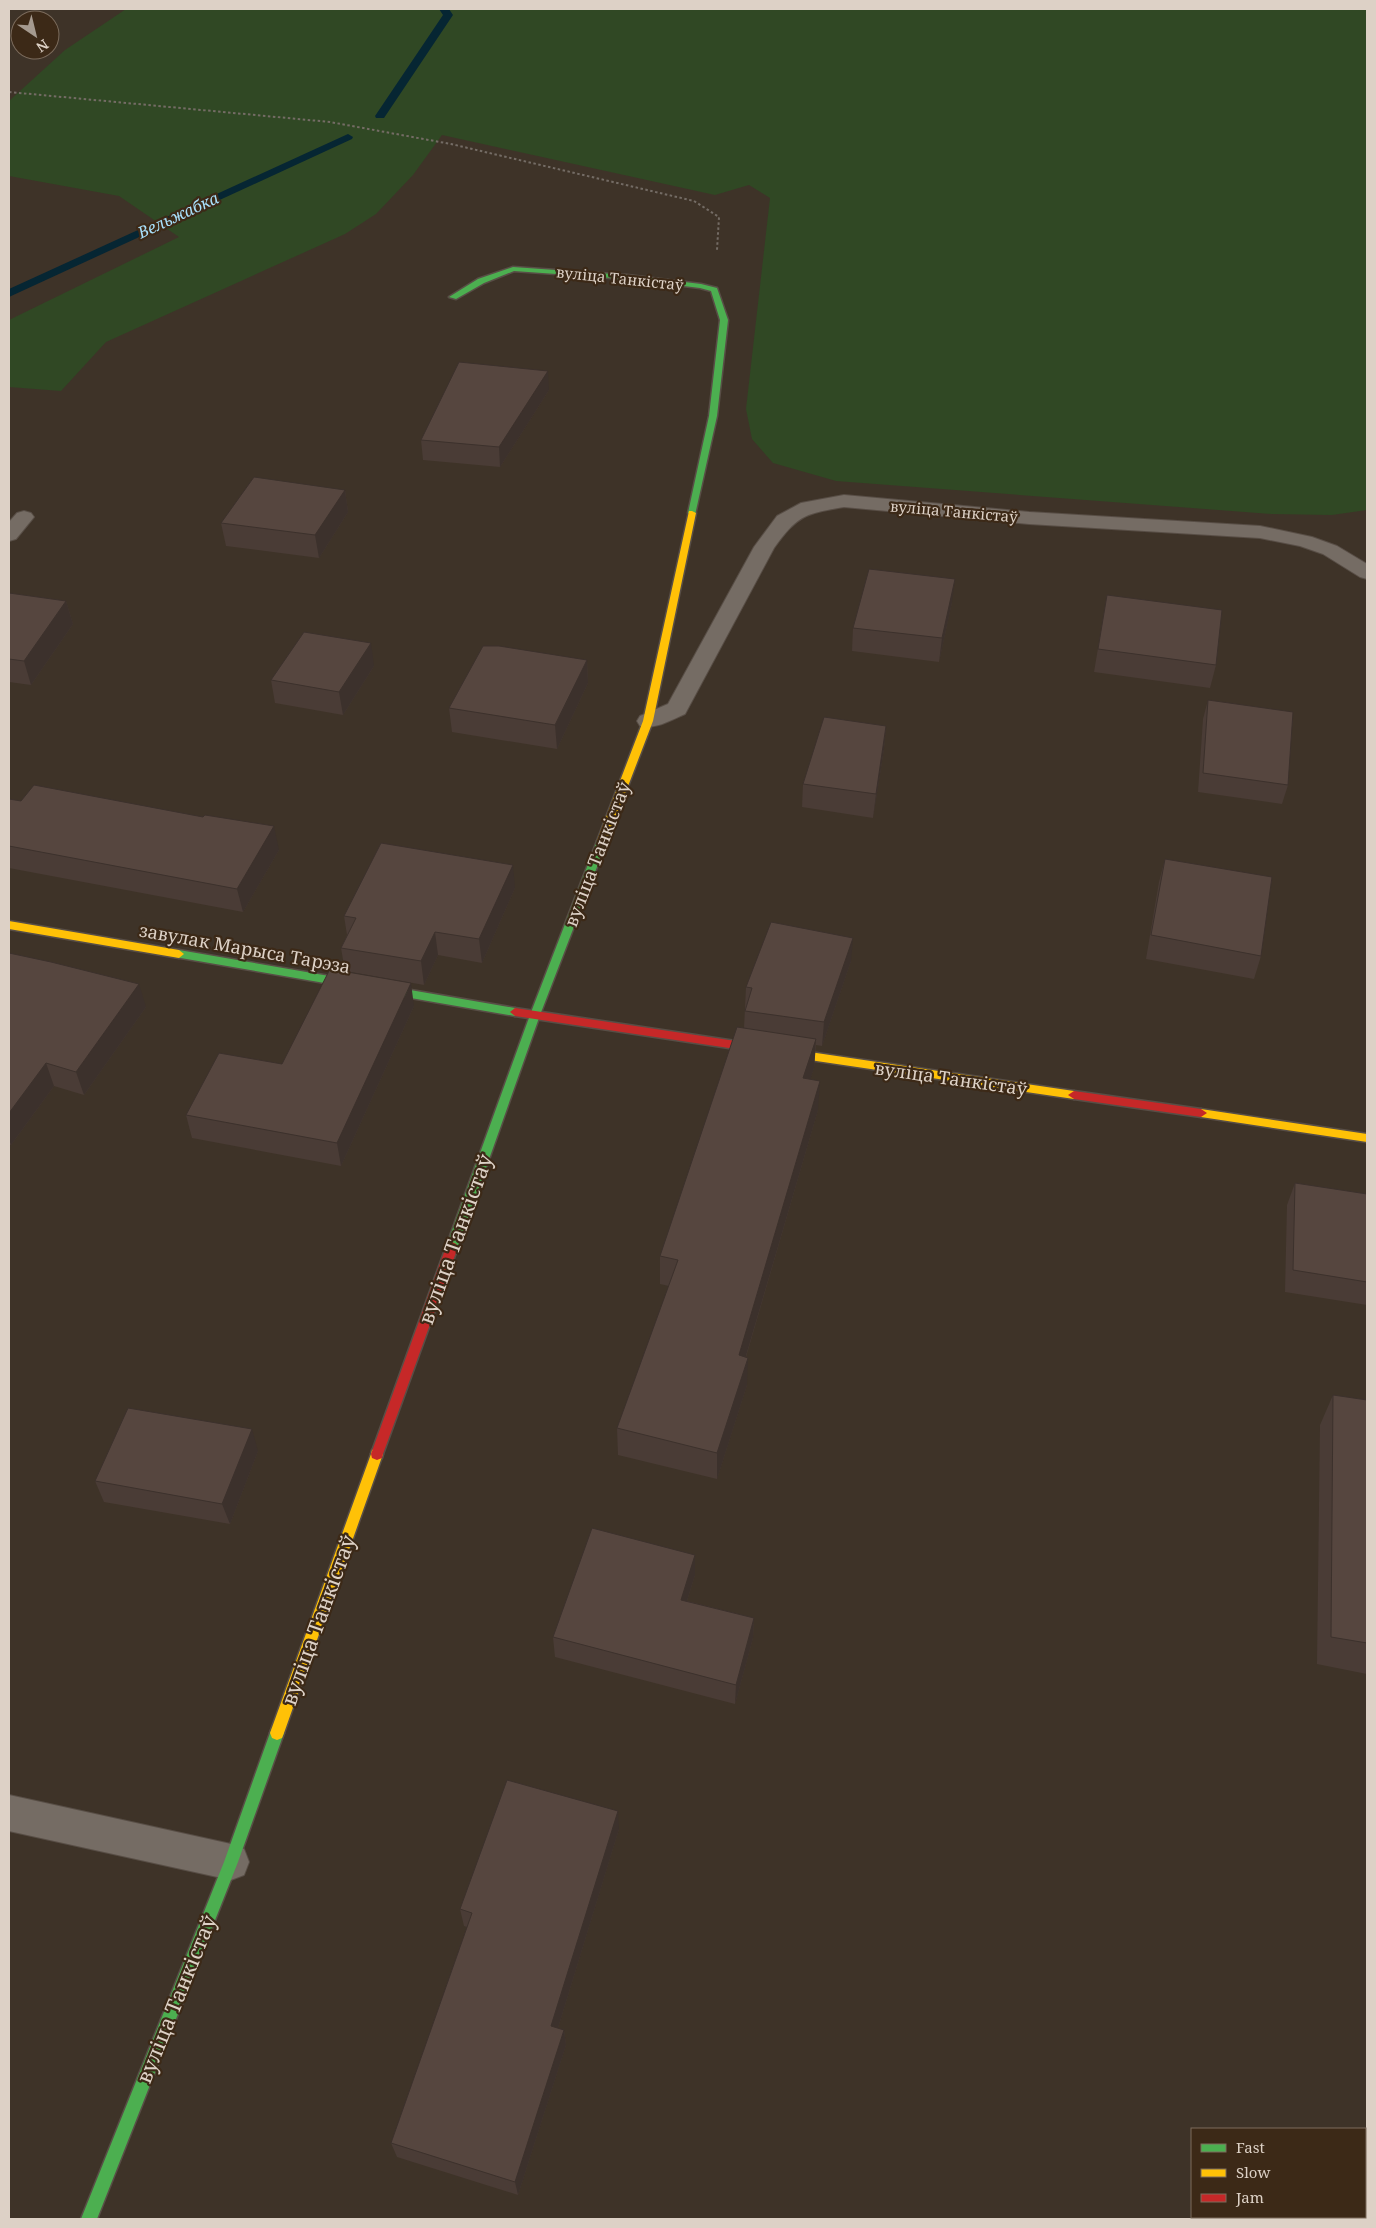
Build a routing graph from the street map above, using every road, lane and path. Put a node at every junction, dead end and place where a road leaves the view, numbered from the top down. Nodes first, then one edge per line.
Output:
1 (9, 92) edge
2 (714, 290) junction
3 (452, 297) dead end
4 (24, 516) dead end
5 (9, 534) edge
6 (1367, 573) edge
7 (648, 721) junction
8 (9, 926) edge
9 (535, 1016) junction
10 (1367, 1138) edge
11 (9, 1813) edge
12 (231, 1862) junction
13 (89, 2219) edge

1 - 2 path
2 - 3 street, вуліца Танкістаў
2 - 7 street, вуліца Танкістаў
4 - 5 street
6 - 7 street, вуліца Танкістаў
7 - 9 street, вуліца Танкістаў
8 - 9 street, завулак Марыса Тарэза
9 - 10 street, вуліца Танкістаў
9 - 12 street, вуліца Танкістаў
11 - 12 street
12 - 13 street, вуліца Танкістаў

